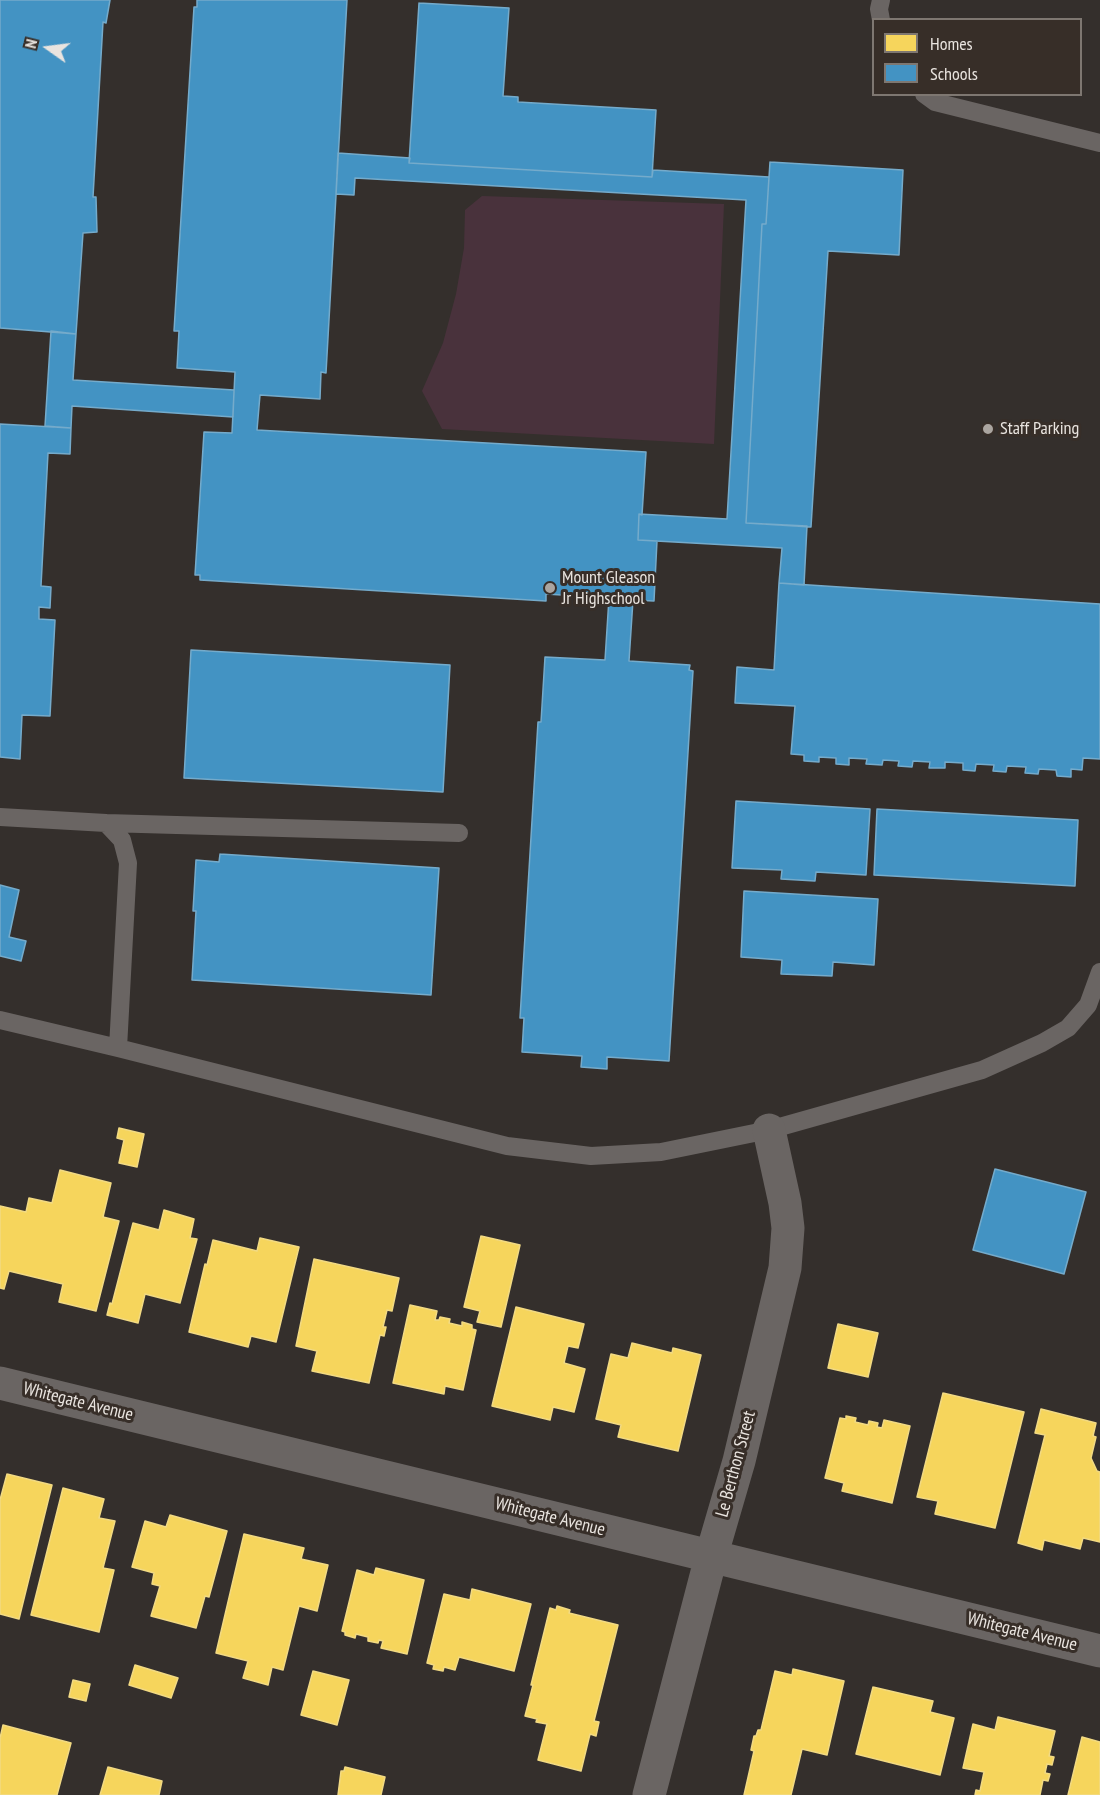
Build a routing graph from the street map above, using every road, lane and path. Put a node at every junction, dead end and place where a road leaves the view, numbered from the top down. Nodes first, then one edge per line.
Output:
1 (881, 0) edge
2 (881, 18) edge
3 (927, 96) edge
4 (1100, 143) edge
5 (0, 817) edge
6 (106, 823) junction
7 (459, 833) dead end
8 (1100, 972) edge
9 (0, 1020) edge
10 (118, 1048) junction
11 (769, 1130) junction
12 (0, 1383) edge
13 (711, 1557) junction
14 (1100, 1651) edge
15 (649, 1795) edge

1 - 2 lane
3 - 4 lane
5 - 6 lane
6 - 7 lane
6 - 10 lane
8 - 11 lane
9 - 10 lane
10 - 11 lane
11 - 13 street, Le Berthon Street
12 - 13 street, Whitegate Avenue
13 - 14 street, Whitegate Avenue
13 - 15 street, Le Berthon Street

